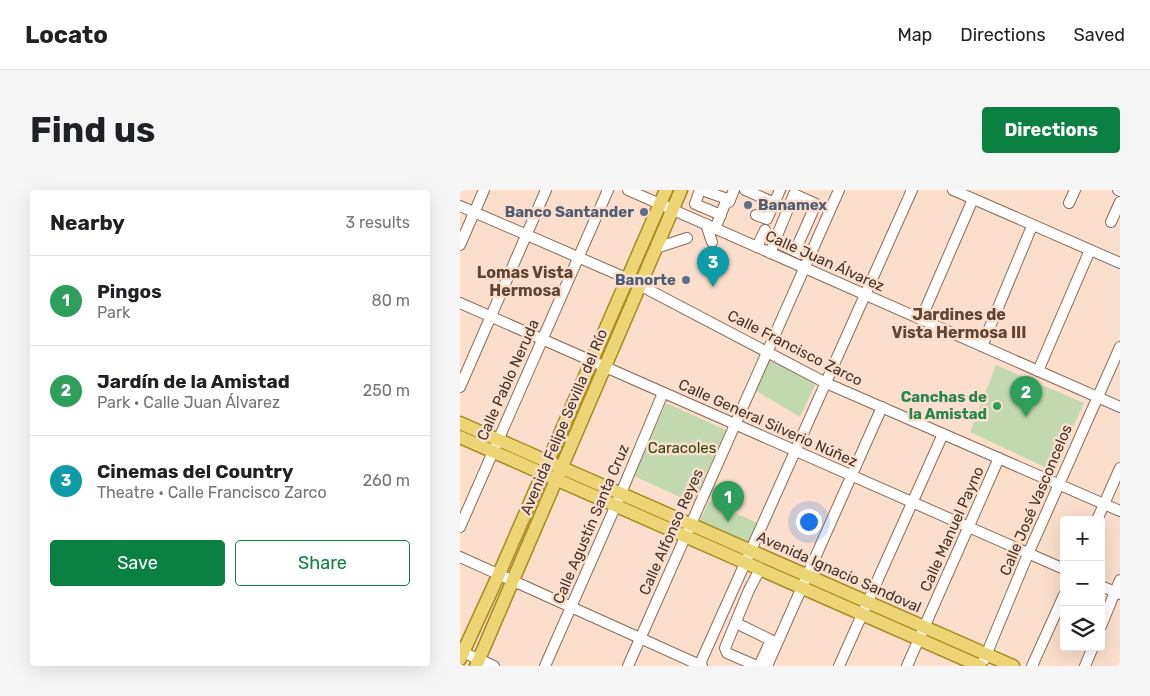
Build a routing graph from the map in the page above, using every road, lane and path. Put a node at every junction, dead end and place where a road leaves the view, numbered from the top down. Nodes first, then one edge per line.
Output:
1 (484, 190) edge
2 (546, 190) edge
3 (608, 190) edge
4 (628, 190) edge
5 (666, 190) edge
6 (681, 190) edge
7 (701, 190) edge
8 (734, 190) edge
9 (745, 190) edge
10 (780, 190) edge
11 (839, 190) edge
12 (912, 190) edge
13 (1075, 190) edge
14 (957, 191) edge
15 (973, 199) junction
16 (730, 200) junction
17 (1120, 202) edge
18 (775, 203) junction
19 (1070, 203) dead end
20 (660, 204) junction
21 (460, 206) edge
22 (673, 210) junction
23 (475, 212) junction
24 (721, 215) junction
25 (756, 215) dead end
26 (1111, 222) dead end
27 (711, 226) junction
28 (1032, 226) junction
29 (765, 230) dead end
30 (526, 236) junction
31 (687, 238) dead end
32 (712, 242) dead end
33 (774, 242) junction
34 (460, 245) edge
35 (757, 247) junction
36 (656, 248) junction
37 (1090, 250) junction
38 (795, 252) junction
39 (770, 253) junction
40 (579, 257) junction
41 (809, 257) junction
42 (1120, 263) edge
43 (804, 268) junction
44 (626, 278) junction
45 (640, 286) junction
46 (866, 295) junction
47 (460, 303) edge
48 (491, 317) junction
49 (921, 319) junction
50 (543, 339) junction
51 (982, 346) junction
52 (1120, 347) edge
53 (767, 352) junction
54 (591, 361) junction
55 (605, 367) junction
56 (1038, 371) junction
57 (826, 383) junction
58 (460, 387) edge
59 (663, 393) junction
60 (1097, 397) junction
61 (882, 407) junction
62 (1120, 407) edge
63 (460, 423) edge
64 (735, 425) junction
65 (943, 434) junction
66 (460, 437) edge
67 (496, 446) junction
68 (796, 451) junction
69 (999, 458) junction
70 (544, 467) junction
71 (1120, 468) edge
72 (559, 473) junction
73 (851, 476) junction
74 (1059, 484) junction
75 (618, 500) junction
76 (912, 503) junction
77 (1104, 504) junction
78 (1120, 511) edge
79 (1099, 516) edge
80 (460, 527) edge
81 (968, 528) junction
82 (688, 530) junction
83 (1028, 554) junction
84 (460, 557) edge
85 (746, 561) junction
86 (1060, 567) edge
87 (499, 574) junction
88 (757, 574) junction
89 (1120, 580) edge
90 (514, 582) junction
91 (805, 582) junction
92 (736, 585) junction
93 (1105, 588) edge
94 (749, 590) junction
95 (1118, 593) edge
96 (868, 602) junction
97 (1060, 604) edge
98 (571, 607) junction
99 (862, 614) junction
100 (1105, 618) edge
101 (736, 623) junction
102 (924, 627) junction
103 (640, 638) junction
104 (919, 639) junction
105 (1091, 651) edge
106 (461, 654) edge
107 (478, 662) edge
108 (982, 662) edge
109 (494, 666) edge
110 (545, 666) edge
111 (628, 666) edge
112 (701, 666) edge
113 (758, 666) edge
114 (767, 666) edge
115 (839, 666) edge
116 (907, 666) edge
117 (1012, 666) edge
118 (1032, 666) edge
119 (1085, 666) edge

1 - 23 street
2 - 30 street
3 - 40 street, Calle Pablo Neruda
4 - 20 street, Calle Juan Álvarez
5 - 20 main road, Avenida Felipe Sevilla del Río
6 - 22 main road, Avenida Felipe Sevilla del Río
7 - 16 street
7 - 24 street
8 - 16 street
9 - 18 street
10 - 18 street
11 - 41 street, Calle Alfonso Reyes
12 - 46 street
13 - 19 street
14 - 15 street
15 - 28 street
15 - 49 street
16 - 24 street
17 - 26 street
18 - 25 street
20 - 22 street, Calle Juan Álvarez
20 - 44 main road, Avenida Felipe Sevilla del Río
21 - 23 street, Calle Francisco Zarco
22 - 27 street, Calle Juan Álvarez
22 - 36 main road, Avenida Felipe Sevilla del Río
23 - 30 street, Calle Francisco Zarco
23 - 34 street
24 - 27 street
27 - 32 street
27 - 35 street, Calle Juan Álvarez
28 - 37 street
28 - 51 street
29 - 35 street
30 - 40 street, Calle Francisco Zarco
30 - 48 street
31 - 36 street
33 - 38 street
33 - 38 street
33 - 39 street
35 - 39 street, Calle Juan Álvarez
36 - 45 main road, Avenida Felipe Sevilla del Río
37 - 42 street
37 - 56 street
38 - 41 street
39 - 43 street, Calle Juan Álvarez
40 - 44 street, Calle Francisco Zarco
40 - 50 street, Calle Pablo Neruda
41 - 43 street, Calle Alfonso Reyes
43 - 46 street, Calle Juan Álvarez
43 - 53 street, Calle Alfonso Reyes
44 - 45 street, Calle Francisco Zarco
44 - 54 main road, Avenida Felipe Sevilla del Río
45 - 53 street, Calle Francisco Zarco
45 - 55 main road, Avenida Felipe Sevilla del Río
46 - 49 street, Calle Juan Álvarez
46 - 57 street
47 - 48 street, Calle General Silverio Núñez
48 - 50 street, Calle General Silverio Núñez
48 - 58 street
49 - 51 street, Calle Juan Álvarez
50 - 54 street, Calle General Silverio Núñez
50 - 67 street, Calle Pablo Neruda
51 - 56 street, Calle Juan Álvarez
52 - 60 street, Calle José Vasconcelos
53 - 57 street, Calle Francisco Zarco
53 - 64 street, Calle Alfonso Reyes
54 - 55 street, Calle General Silverio Núñez
54 - 70 main road, Avenida Felipe Sevilla del Río
55 - 59 street, Calle General Silverio Núñez
55 - 72 main road, Avenida Felipe Sevilla del Río
56 - 60 street, Calle Juan Álvarez
57 - 61 street, Calle Francisco Zarco
57 - 68 street
59 - 64 street, Calle General Silverio Núñez
59 - 75 street, Calle Agustín Santa Cruz
60 - 62 street, Calle Juan Álvarez
60 - 74 street, Calle José Vasconcelos
61 - 65 street, Calle Francisco Zarco
61 - 73 street
63 - 67 main road, Avenida Ignacio Sandoval
64 - 68 street, Calle General Silverio Núñez
64 - 82 street, Calle Alfonso Reyes
65 - 69 street, Calle Francisco Zarco
65 - 76 street
66 - 67 main road, Avenida Ignacio Sandoval
67 - 70 main road, Avenida Ignacio Sandoval
67 - 80 street, Calle Pablo Neruda
68 - 73 street, Calle General Silverio Núñez
68 - 85 street
69 - 74 street, Calle Francisco Zarco
69 - 81 street, Calle Manuel Payno
70 - 72 main road, Avenida Ignacio Sandoval
70 - 87 main road, Avenida Felipe Sevilla del Río
71 - 77 street
72 - 75 main road, Avenida Ignacio Sandoval
72 - 90 main road, Avenida Felipe Sevilla del Río
73 - 76 street, Calle General Silverio Núñez
73 - 91 street
74 - 77 street, Calle Francisco Zarco
74 - 83 street, Calle José Vasconcelos
75 - 82 main road, Avenida Ignacio Sandoval
75 - 98 street, Calle Agustín Santa Cruz
76 - 81 street, Calle General Silverio Núñez
76 - 96 street
77 - 78 street, Calle Francisco Zarco
77 - 79 street
81 - 83 street, Calle General Silverio Núñez
81 - 102 street, Calle Manuel Payno
82 - 85 main road, Avenida Ignacio Sandoval
82 - 103 street, Calle Alfonso Reyes
83 - 86 street, Calle General Silverio Núñez
83 - 108 street, Calle José Vasconcelos
84 - 87 street
85 - 88 main road, Avenida Ignacio Sandoval
85 - 91 main road, Avenida Ignacio Sandoval
85 - 92 street
87 - 90 street
87 - 106 main road, Avenida Felipe Sevilla del Río
88 - 91 main road, Avenida Ignacio Sandoval
88 - 94 street
89 - 95 street
90 - 98 street
90 - 107 main road, Avenida Felipe Sevilla del Río
91 - 96 main road, Avenida Ignacio Sandoval
91 - 99 main road, Avenida Ignacio Sandoval
91 - 114 street
92 - 94 street
92 - 112 street
93 - 95 street
94 - 101 street
95 - 100 street
96 - 99 street
96 - 102 main road, Avenida Ignacio Sandoval
97 - 118 street
98 - 103 street
98 - 110 street, Calle Agustín Santa Cruz
99 - 104 main road, Avenida Ignacio Sandoval
99 - 115 street
101 - 113 street
101 - 113 street
102 - 104 street, Calle Manuel Payno
102 - 108 main road, Avenida Ignacio Sandoval
103 - 111 street, Calle Alfonso Reyes
103 - 112 street
104 - 108 main road, Avenida Ignacio Sandoval
104 - 116 street, Calle Manuel Payno
105 - 119 street
106 - 107 street
107 - 109 street
108 - 117 main road, Avenida Ignacio Sandoval

